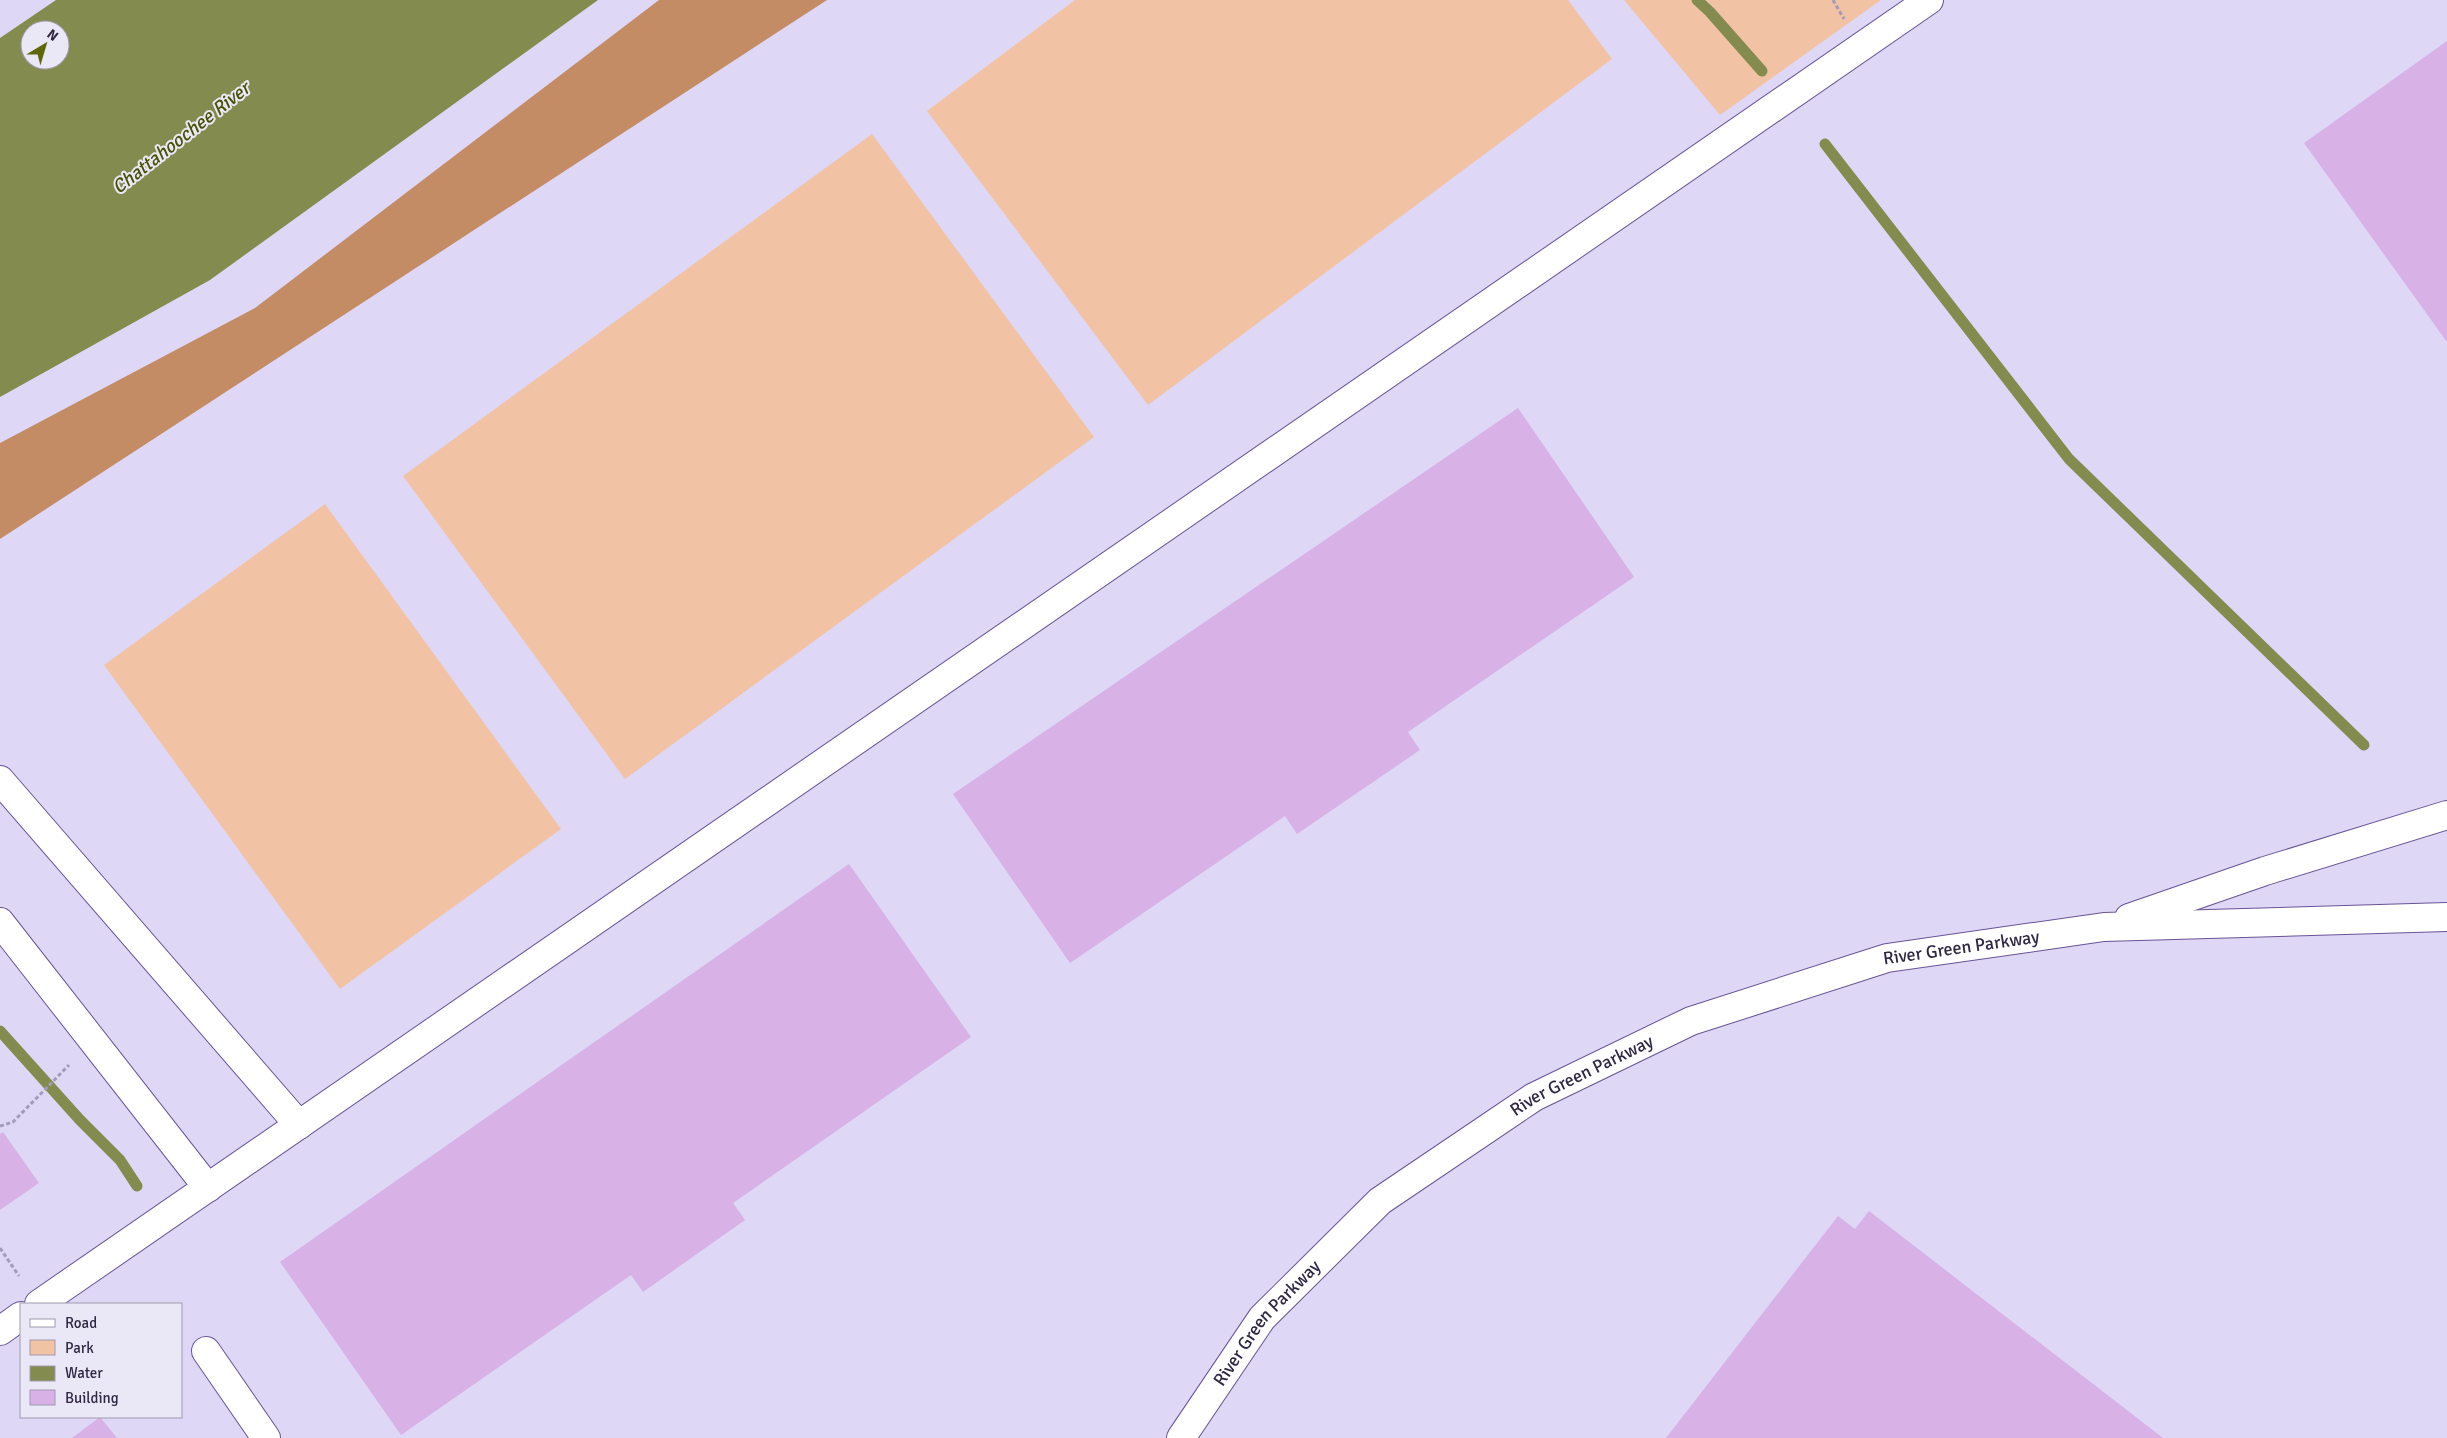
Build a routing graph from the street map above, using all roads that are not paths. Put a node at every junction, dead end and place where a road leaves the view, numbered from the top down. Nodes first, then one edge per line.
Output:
1 (1929, 0) edge
2 (0, 780) edge
3 (2447, 816) edge
4 (2447, 917) edge
5 (0, 922) edge
6 (2104, 927) junction
7 (299, 1125) junction
8 (208, 1188) junction
9 (40, 1303) edge
10 (20, 1317) edge
11 (0, 1331) edge
12 (206, 1351) dead end
13 (266, 1438) edge
14 (1181, 1438) edge

1 - 7 street
2 - 7 street
3 - 6 street, River Green Parkway
4 - 6 street, River Green Parkway
5 - 8 street
6 - 14 street, River Green Parkway
7 - 8 street
8 - 9 street
10 - 11 street
12 - 13 street

